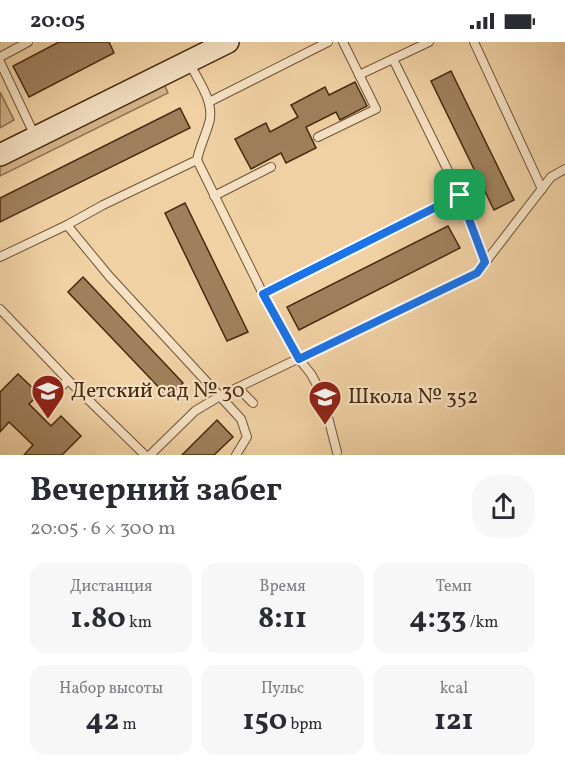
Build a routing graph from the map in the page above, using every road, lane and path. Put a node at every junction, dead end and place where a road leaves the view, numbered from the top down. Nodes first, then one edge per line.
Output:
1 (28, 42) edge
2 (228, 42) edge
3 (328, 42) edge
4 (343, 42) edge
5 (429, 42) edge
6 (474, 42) edge
7 (0, 57) edge
8 (393, 59) junction
9 (0, 62) edge
10 (189, 62) junction
11 (359, 75) junction
12 (209, 102) junction
13 (36, 137) junction
14 (318, 138) dead end
15 (0, 155) edge
16 (197, 160) junction
17 (271, 167) dead end
18 (565, 169) edge
19 (542, 189) junction
20 (460, 195) junction
21 (214, 196) junction
22 (67, 225) junction
23 (0, 257) edge
24 (485, 262) junction
25 (263, 294) junction
26 (0, 309) edge
27 (299, 359) junction
28 (68, 380) junction
29 (238, 388) junction
30 (220, 396) junction
31 (50, 398) dead end
32 (253, 403) dead end
33 (337, 452) dead end
34 (147, 455) edge
35 (236, 455) edge

1 - 7 lane
2 - 10 street
3 - 12 lane
4 - 11 lane
5 - 8 lane
6 - 19 lane
8 - 11 lane
8 - 20 lane
9 - 13 lane
10 - 12 lane
10 - 13 street
11 - 14 lane
12 - 16 lane
13 - 15 street
16 - 21 lane
16 - 22 lane
17 - 21 lane
18 - 19 lane
19 - 24 lane
20 - 24 lane
20 - 25 lane
21 - 25 lane
22 - 23 lane
22 - 30 lane
24 - 27 lane
25 - 27 lane
26 - 28 lane
27 - 29 lane
27 - 33 lane
28 - 31 lane
28 - 34 lane
29 - 30 lane
29 - 32 lane
30 - 34 lane
30 - 35 lane

